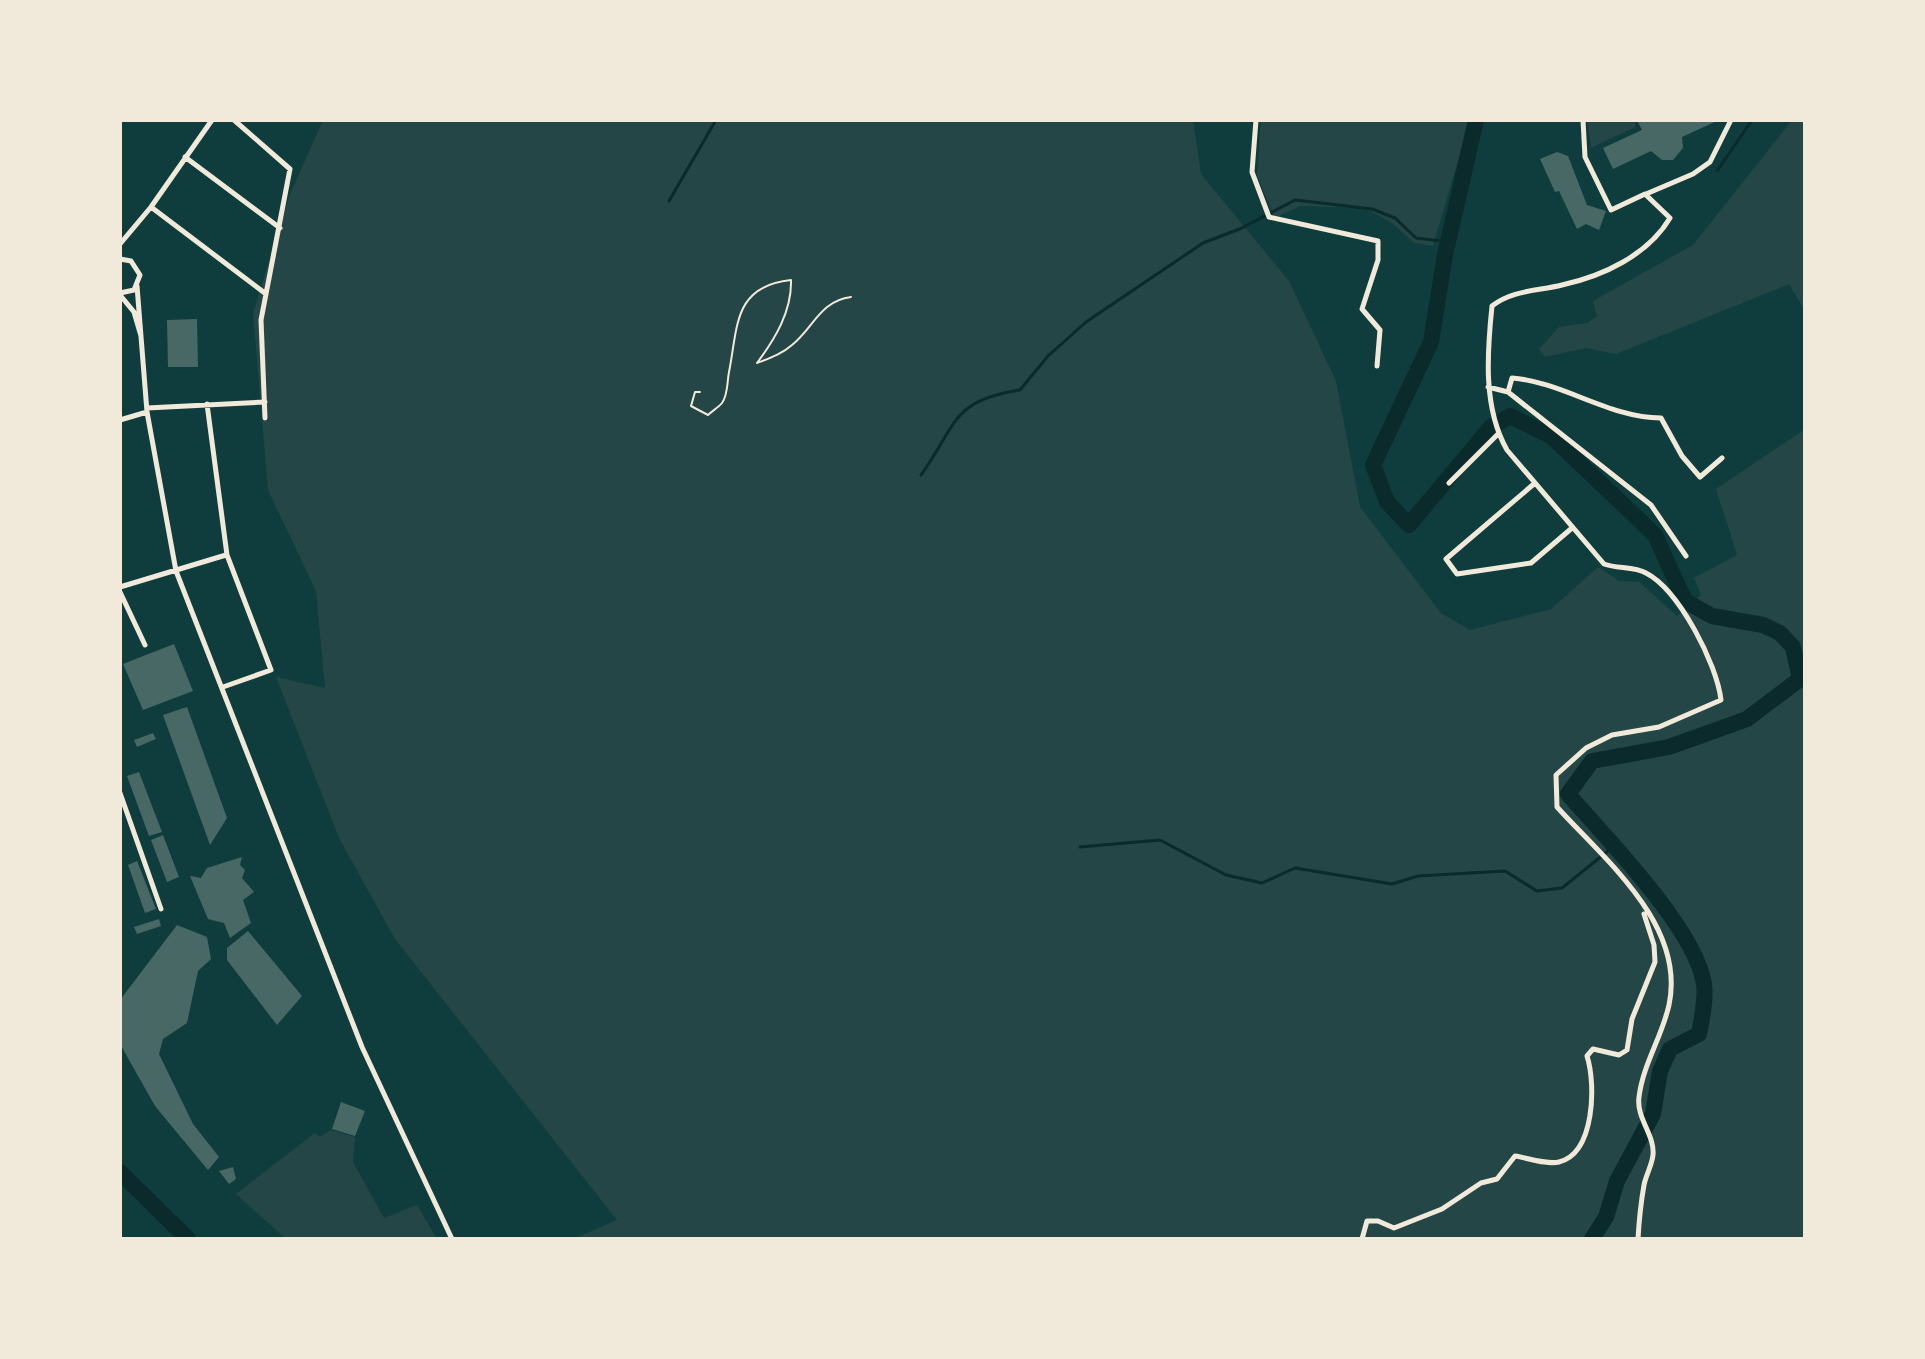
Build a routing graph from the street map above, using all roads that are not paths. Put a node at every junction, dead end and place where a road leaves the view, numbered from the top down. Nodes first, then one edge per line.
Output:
1 (212, 120) edge
2 (234, 120) edge
3 (1256, 120) edge
4 (1583, 120) edge
5 (1731, 120) edge
6 (185, 157) junction
7 (1645, 194) junction
8 (151, 207) junction
9 (281, 229) junction
10 (120, 244) edge
11 (120, 259) edge
12 (137, 286) junction
13 (120, 294) edge
14 (266, 294) junction
15 (144, 348) junction
16 (1377, 366) dead end
17 (1488, 387) junction
18 (1508, 392) junction
19 (265, 402) junction
20 (207, 404) junction
21 (147, 410) junction
22 (265, 418) dead end
23 (120, 420) edge
24 (1498, 431) junction
25 (1722, 458) dead end
26 (1449, 483) dead end
27 (1535, 483) junction
28 (1572, 528) junction
29 (227, 555) junction
30 (1686, 556) dead end
31 (176, 571) junction
32 (120, 589) edge
33 (145, 645) dead end
34 (223, 687) junction
35 (120, 793) edge
36 (1639, 902) junction
37 (161, 909) dead end
38 (452, 1239) edge
39 (1362, 1239) edge
40 (1638, 1239) edge

1 - 6 street
2 - 9 street
3 - 16 street
4 - 7 street
5 - 7 street
6 - 8 street
6 - 9 street
7 - 17 street
8 - 10 street
8 - 14 street
9 - 14 street
11 - 12 street
12 - 13 street
12 - 15 street
13 - 15 street
14 - 19 street
15 - 21 street
17 - 18 street
17 - 24 street
18 - 25 street
18 - 30 street
19 - 20 street
19 - 22 street
20 - 21 street
20 - 29 street
21 - 23 street
21 - 31 street
24 - 26 street
24 - 27 street
27 - 28 street
27 - 28 street
28 - 36 street
29 - 31 street
29 - 34 street
31 - 32 street
31 - 34 street
32 - 33 street
34 - 38 street
35 - 37 street
36 - 39 street
36 - 40 street

